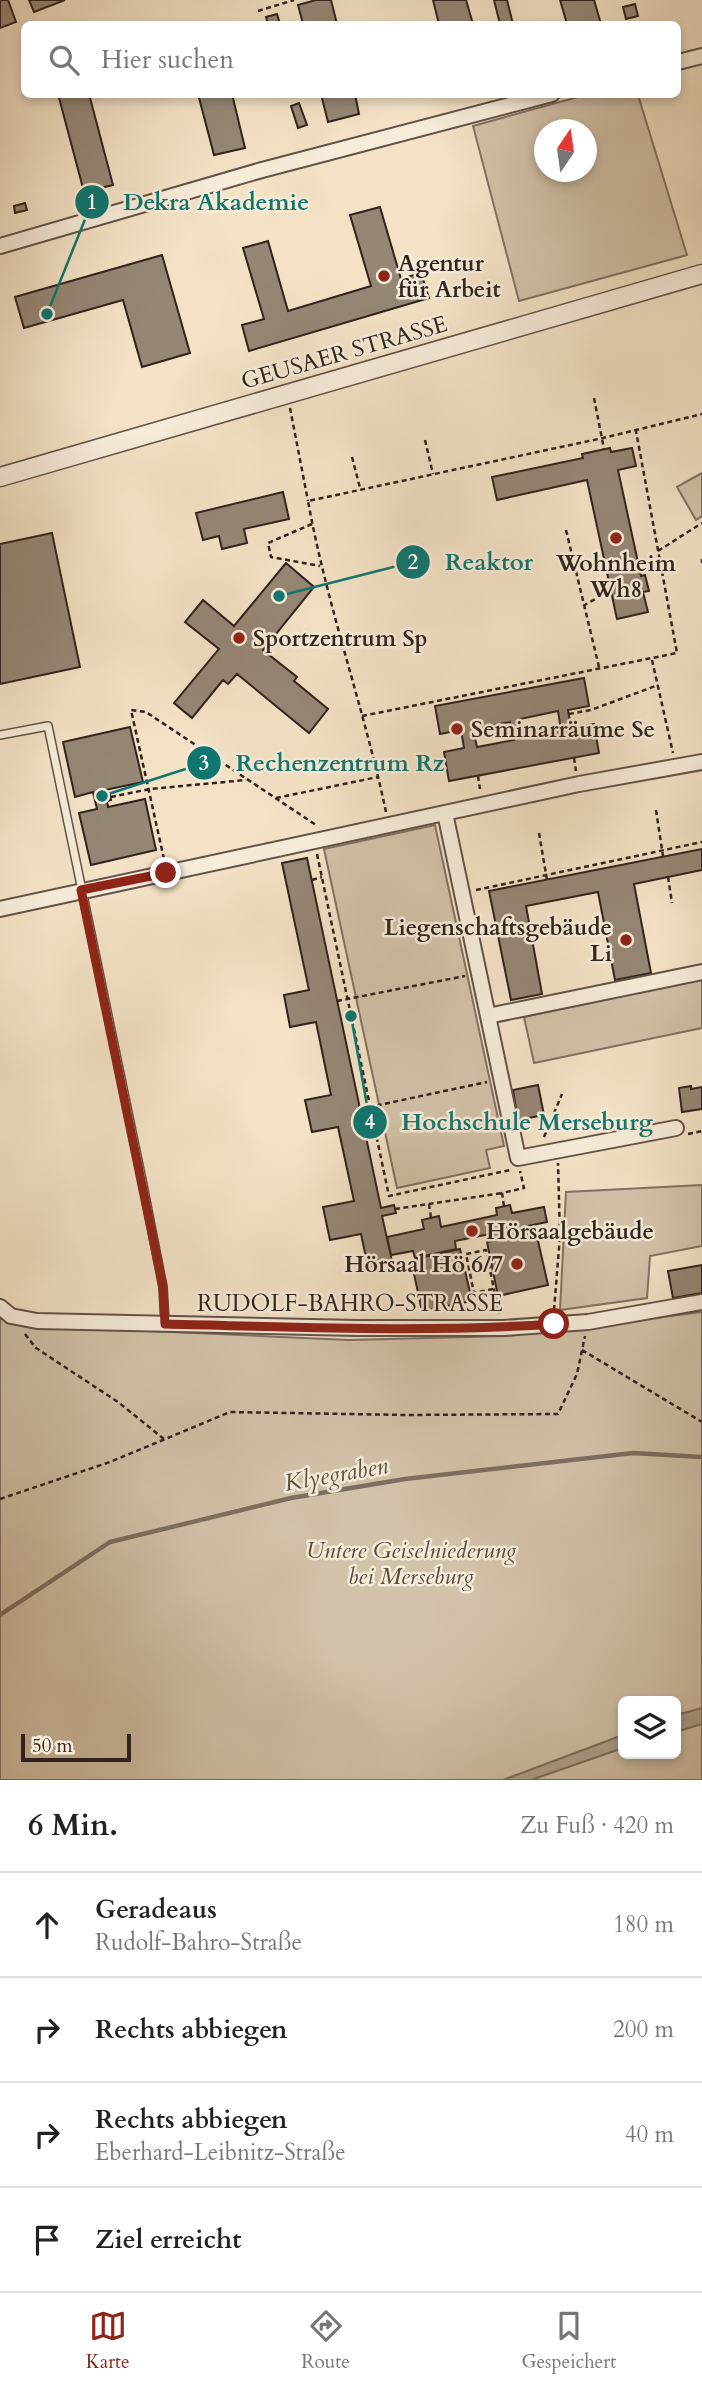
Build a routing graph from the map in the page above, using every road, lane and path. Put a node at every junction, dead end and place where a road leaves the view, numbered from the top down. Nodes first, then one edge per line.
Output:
1 (294, 0) edge
2 (258, 11) dead end
3 (702, 55) edge
4 (681, 61) edge
5 (537, 98) edge
6 (0, 246) edge
7 (702, 274) edge
8 (287, 394) junction
9 (594, 398) dead end
10 (702, 414) edge
11 (636, 430) junction
12 (603, 438) junction
13 (425, 440) dead end
14 (604, 449) dead end
15 (352, 457) dead end
16 (433, 474) junction
17 (0, 477) edge
18 (360, 489) junction
19 (308, 501) junction
20 (702, 523) edge
21 (312, 524) junction
22 (566, 530) dead end
23 (658, 551) junction
24 (320, 566) junction
25 (611, 590) dead end
26 (583, 606) junction
27 (652, 659) junction
28 (599, 667) junction
29 (658, 685) junction
30 (569, 714) dead end
31 (362, 716) junction
32 (0, 735) edge
33 (702, 762) edge
34 (676, 767) junction
35 (378, 777) junction
36 (248, 779) junction
37 (150, 789) junction
38 (111, 797) dead end
39 (276, 798) junction
40 (656, 810) dead end
41 (445, 813) junction
42 (388, 825) junction
43 (539, 833) dead end
44 (319, 839) junction
45 (702, 842) edge
46 (662, 850) junction
47 (663, 856) dead end
48 (166, 873) junction
49 (322, 877) junction
50 (546, 877) junction
51 (668, 877) dead end
52 (312, 880) dead end
53 (81, 890) junction
54 (471, 891) dead end
55 (672, 903) dead end
56 (0, 909) edge
57 (702, 972) edge
58 (479, 973) junction
59 (348, 999) junction
60 (337, 1001) dead end
61 (488, 1016) junction
62 (503, 1079) junction
63 (562, 1094) dead end
64 (371, 1107) junction
65 (360, 1109) dead end
66 (676, 1128) dead end
67 (558, 1152) junction
68 (536, 1156) junction
69 (502, 1193) junction
70 (429, 1203) junction
71 (504, 1206) dead end
72 (395, 1209) dead end
73 (431, 1218) dead end
74 (493, 1289) junction
75 (702, 1302) edge
76 (5, 1312) edge
77 (165, 1324) junction
78 (554, 1324) junction
79 (503, 1328) junction
80 (702, 1422) edge
81 (164, 1439) junction
82 (0, 1499) edge

1 - 2 path
3 - 4 street
5 - 6 street
7 - 8 street, GEUSAER STRASSE
8 - 17 street, GEUSAER STRASSE
8 - 19 path
9 - 12 path
10 - 11 path
11 - 12 path
11 - 23 path
12 - 14 path
12 - 16 path
13 - 16 path
15 - 18 path
16 - 18 path
18 - 19 path
19 - 21 path
20 - 23 path
21 - 24 path
21 - 24 path
22 - 26 path
23 - 27 path
24 - 31 path
25 - 26 path
26 - 28 path
27 - 28 path
27 - 29 path
28 - 31 path
29 - 30 path
29 - 34 path
31 - 35 path
32 - 53 lane
33 - 34 street
34 - 41 street
35 - 39 path
35 - 42 path
36 - 37 path
36 - 37 path
36 - 39 path
37 - 38 path
37 - 48 path
39 - 44 path
40 - 46 path
41 - 42 street
41 - 58 street
42 - 44 street
43 - 50 path
44 - 48 street
44 - 49 path
45 - 46 path
46 - 47 path
46 - 50 path
48 - 53 street
49 - 52 path
49 - 59 path
50 - 54 path
51 - 55 path
53 - 56 street
53 - 77 lane
57 - 61 street
58 - 59 path
58 - 61 street
59 - 60 path
59 - 64 path
61 - 62 street
62 - 64 path
62 - 68 street
63 - 68 path
64 - 65 path
64 - 69 path
66 - 67 street
67 - 68 street
67 - 78 path
69 - 70 path
69 - 71 path
70 - 72 path
70 - 73 path
74 - 74 path
74 - 79 path
75 - 78 street, RUDOLF-BAHRO-STRASSE
76 - 77 street, RUDOLF-BAHRO-STRASSE
76 - 81 path
77 - 79 street, RUDOLF-BAHRO-STRASSE
78 - 79 street, RUDOLF-BAHRO-STRASSE
80 - 81 path
81 - 82 path

